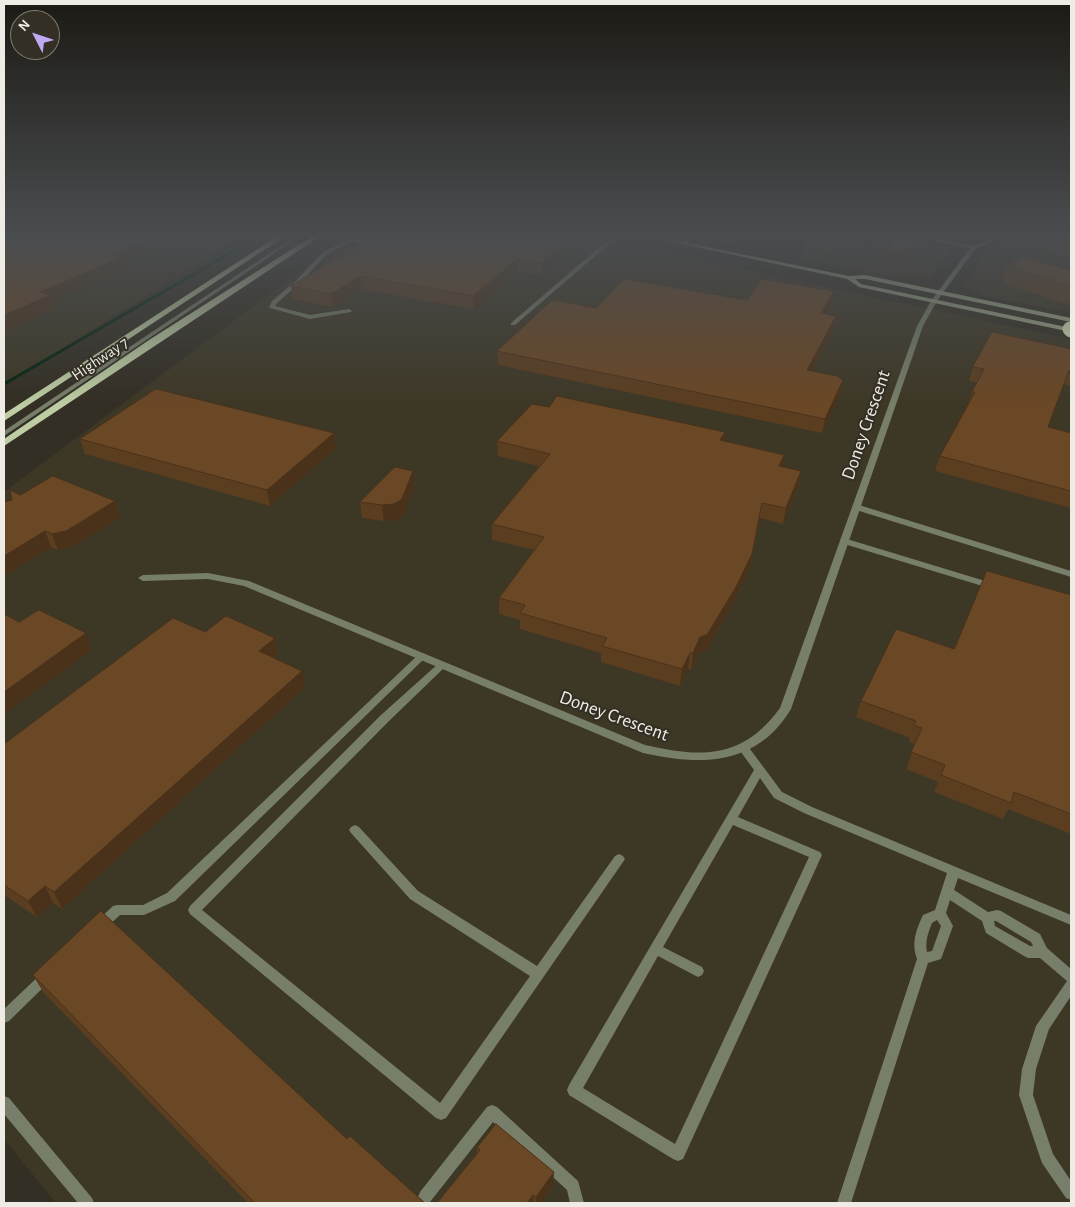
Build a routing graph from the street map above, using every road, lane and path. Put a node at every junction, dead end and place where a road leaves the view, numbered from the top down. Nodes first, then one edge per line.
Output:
1 (194, 293) edge
2 (213, 293) edge
3 (227, 293) edge
4 (285, 293) edge
5 (549, 293) edge
6 (901, 293) edge
7 (941, 293) edge
8 (942, 293) edge
9 (934, 300) junction
10 (349, 311) dead end
11 (513, 324) dead end
12 (1071, 327) edge
13 (4, 418) edge
14 (4, 434) edge
15 (4, 443) edge
16 (856, 507) junction
17 (844, 541) junction
18 (1071, 574) edge
19 (143, 578) dead end
20 (1001, 588) edge
21 (422, 656) junction
22 (442, 665) junction
23 (743, 748) junction
24 (759, 770) junction
25 (731, 818) junction
26 (355, 830) dead end
27 (618, 859) dead end
28 (954, 871) junction
29 (947, 892) junction
30 (940, 913) junction
31 (1071, 920) edge
32 (89, 937) edge
33 (656, 949) junction
34 (923, 959) junction
35 (53, 970) edge
36 (698, 971) dead end
37 (538, 974) junction
38 (1071, 977) edge
39 (1071, 986) edge
40 (4, 1017) edge
41 (4, 1103) edge
42 (1071, 1193) edge
43 (426, 1197) dead end
44 (87, 1203) edge
45 (577, 1203) edge
46 (844, 1203) edge

1 - 13 main road, Highway 7
2 - 14 lane
3 - 15 main road, Highway 7
4 - 10 lane
5 - 11 lane
6 - 9 main road
7 - 9 street, Doney Crescent
8 - 12 main road
9 - 12 main road
9 - 16 street, Doney Crescent
16 - 17 street, Doney Crescent
16 - 18 lane
17 - 20 lane
17 - 23 street, Doney Crescent
19 - 21 street, Doney Crescent
21 - 22 street, Doney Crescent
21 - 32 lane
22 - 23 street, Doney Crescent
22 - 37 lane
23 - 24 lane
24 - 25 lane
24 - 28 lane
25 - 33 lane
25 - 33 lane
26 - 37 lane
27 - 37 lane
28 - 29 lane
28 - 31 lane
29 - 30 lane
29 - 38 lane
30 - 34 lane
30 - 34 lane
33 - 36 lane
34 - 46 lane
35 - 40 lane
39 - 42 lane
41 - 44 lane
43 - 45 lane

